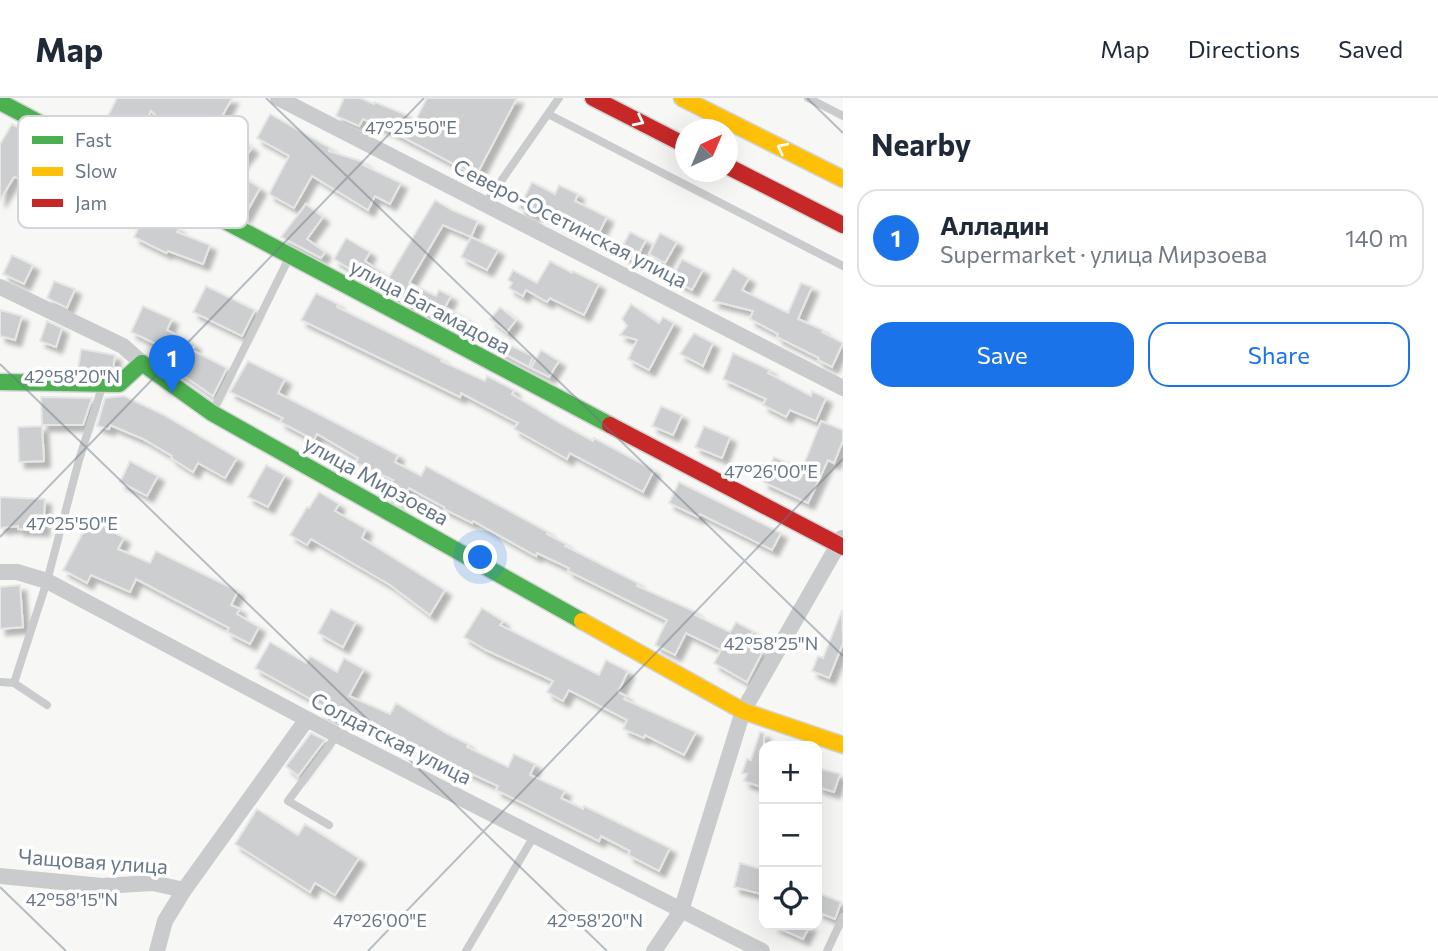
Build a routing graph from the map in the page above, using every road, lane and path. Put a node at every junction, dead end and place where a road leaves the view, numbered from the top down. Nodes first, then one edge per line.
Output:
1 (278, 98) edge
2 (559, 98) edge
3 (593, 98) edge
4 (682, 98) edge
5 (808, 98) edge
6 (0, 102) edge
7 (548, 114) junction
8 (26, 116) edge
9 (843, 116) edge
10 (675, 140) edge
11 (738, 172) edge
12 (843, 179) edge
13 (485, 204) junction
14 (843, 225) edge
15 (235, 228) edge
16 (289, 257) junction
17 (843, 266) edge
18 (0, 287) edge
19 (142, 363) junction
20 (0, 382) edge
21 (103, 385) junction
22 (843, 388) edge
23 (212, 413) junction
24 (841, 542) edge
25 (0, 572) edge
26 (47, 581) junction
27 (0, 682) edge
28 (14, 682) junction
29 (47, 705) dead end
30 (743, 711) junction
31 (307, 719) junction
32 (337, 735) junction
33 (843, 745) edge
34 (328, 825) dead end
35 (534, 836) junction
36 (0, 876) edge
37 (184, 890) junction
38 (681, 911) junction
39 (843, 917) edge
40 (157, 951) edge
41 (466, 951) edge
42 (654, 951) edge
43 (762, 951) edge
44 (827, 951) edge

1 - 13 street, Северо-Осетинская улица
2 - 7 lane
3 -> 10 street
12 -> 4 street
5 - 9 lane
6 - 8 street, улица Багамадова
7 - 13 lane
7 - 17 lane
11 - 14 street
13 - 22 street, Северо-Осетинская улица
15 - 16 street, улица Багамадова
16 - 23 lane
16 - 24 street, улица Багамадова
18 - 19 street
19 - 21 street
19 - 23 street, улица Мирзоева
20 - 21 street
21 - 26 lane
23 - 30 street, улица Мирзоева
24 - 30 street
25 - 26 street, Солдатская улица
26 - 28 lane
26 - 31 street, Солдатская улица
27 - 28 lane
28 - 29 lane
30 - 33 street, улица Мирзоева
30 - 38 street
31 - 32 street, Солдатская улица
31 - 37 street
32 - 34 lane
32 - 35 street, Солдатская улица
35 - 38 street, Солдатская улица
35 - 41 lane
36 - 37 street, Чащовая улица
37 - 40 street
38 - 42 street
38 - 43 street, Солдатская улица
39 - 44 lane

